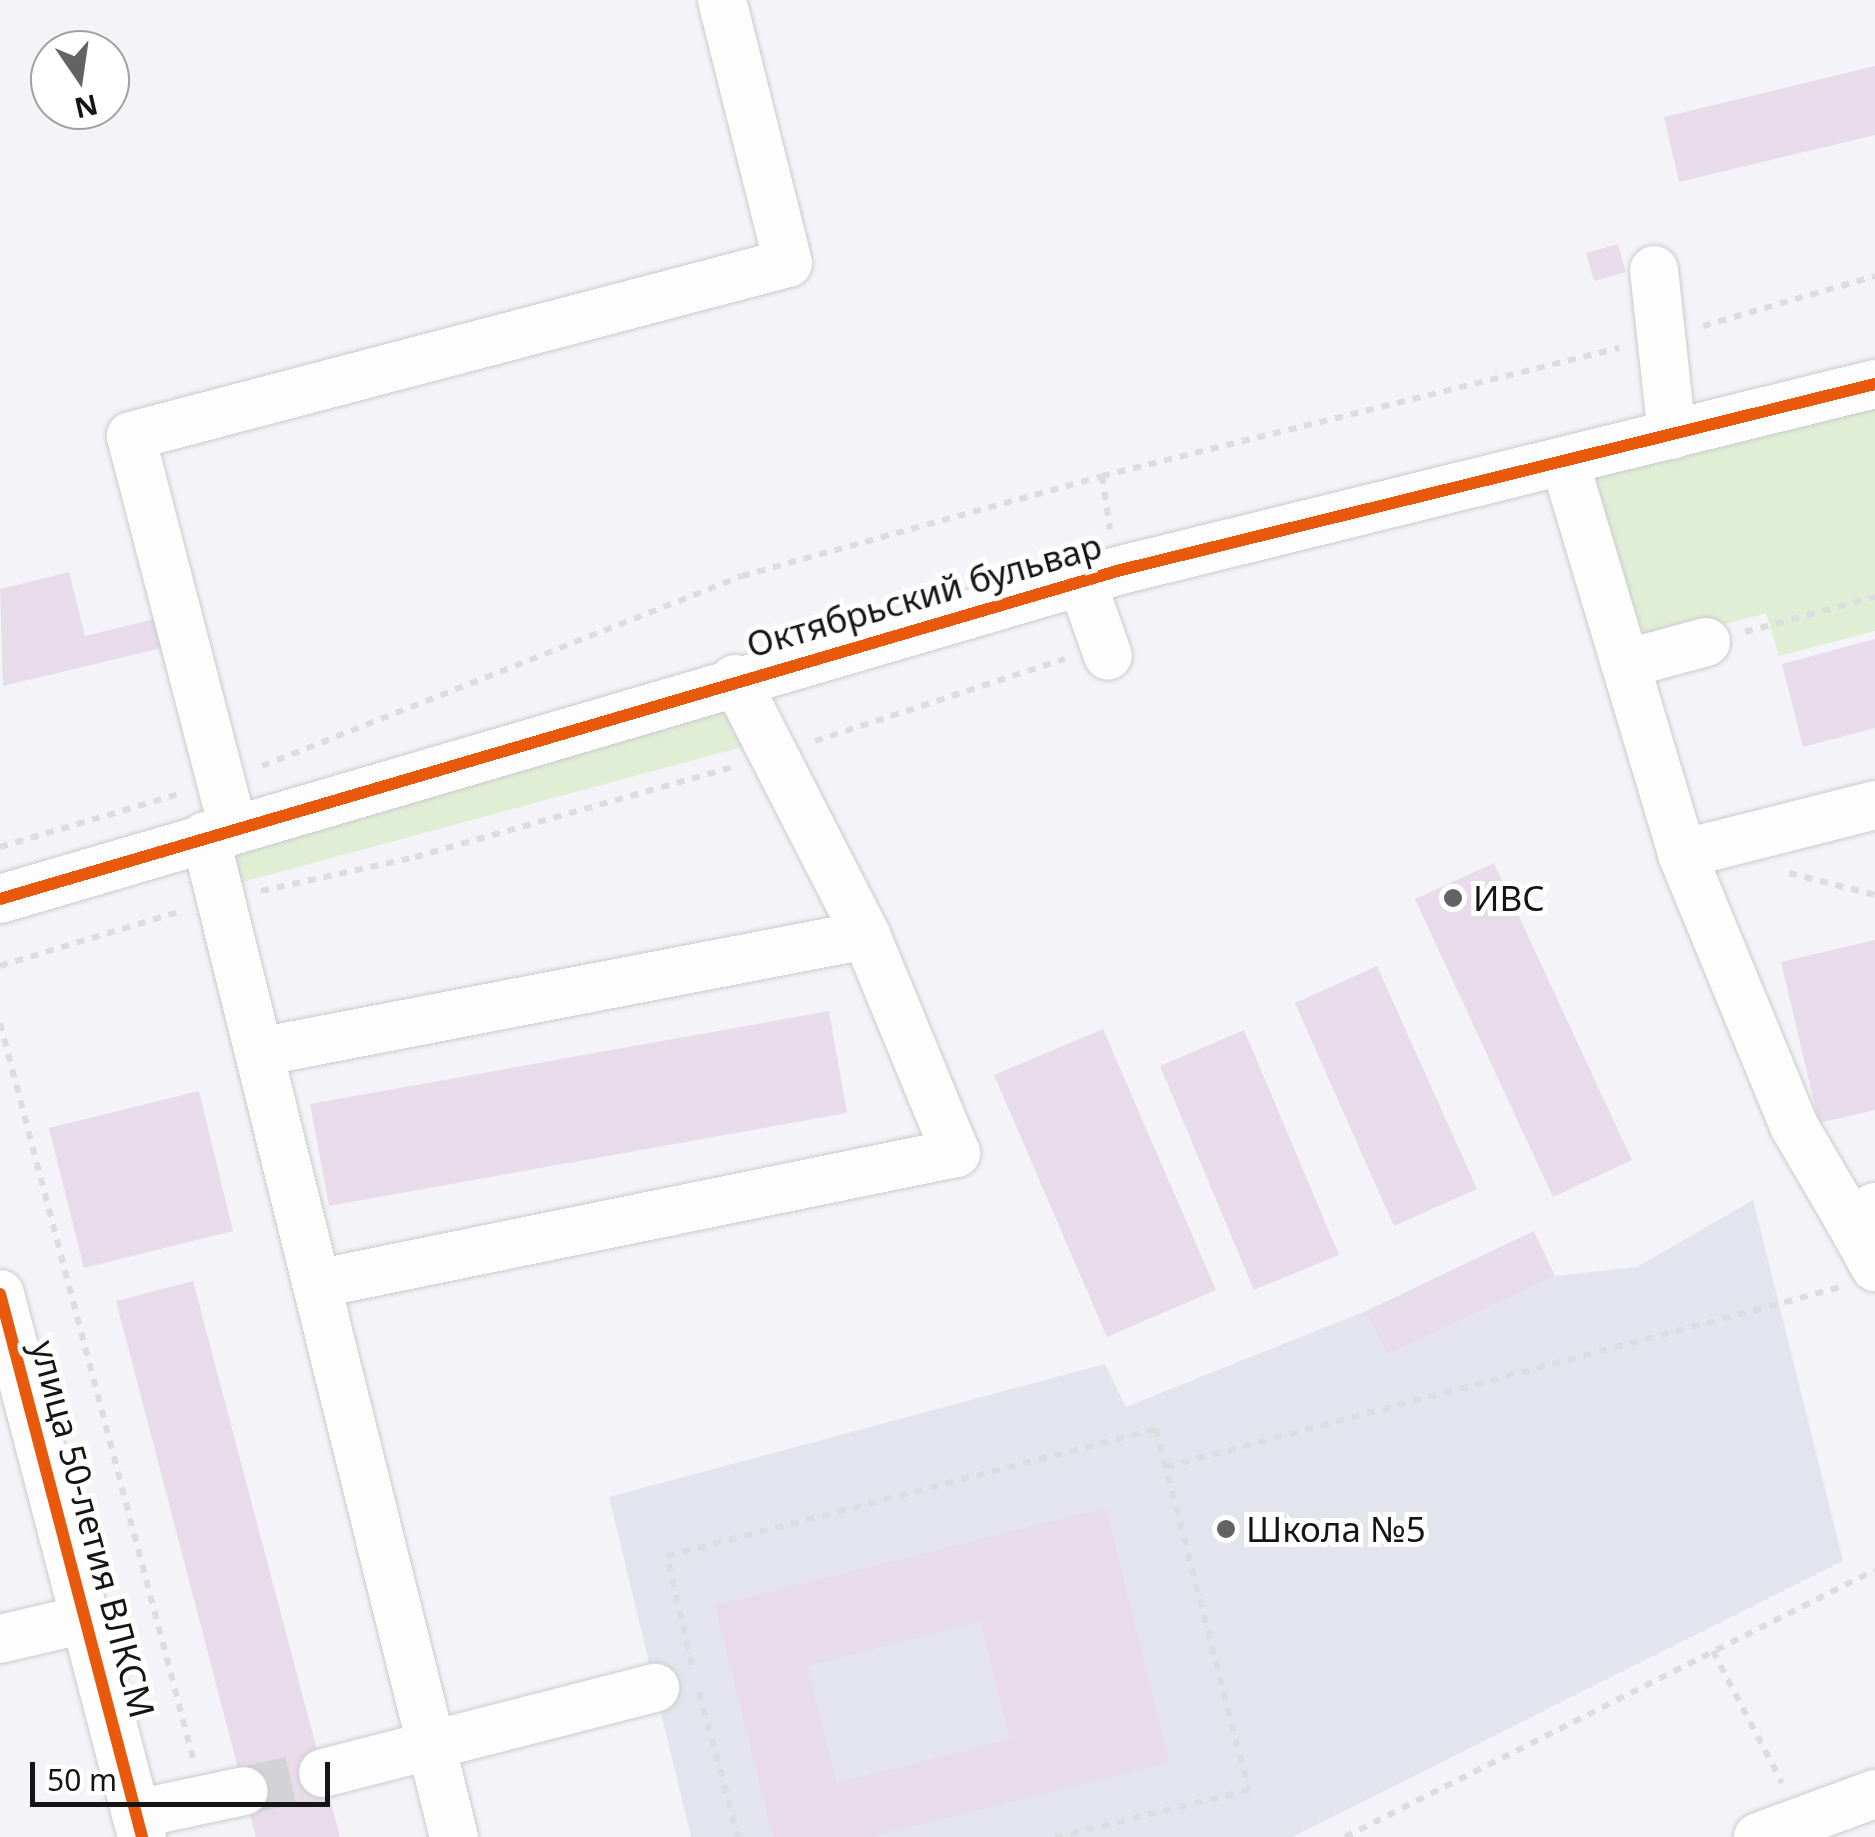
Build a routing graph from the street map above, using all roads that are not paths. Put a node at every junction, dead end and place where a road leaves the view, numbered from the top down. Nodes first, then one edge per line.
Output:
1 (722, 0) edge
2 (1654, 270) dead end
3 (1875, 384) edge
4 (1672, 435) junction
5 (1565, 462) junction
6 (1082, 582) junction
7 (1706, 642) road end
8 (1106, 651) road end
9 (1625, 664) junction
10 (735, 679) junction
11 (1875, 805) edge
12 (219, 832) junction
13 (1682, 854) junction
14 (0, 899) edge
15 (866, 935) junction
16 (259, 1052) junction
17 (1862, 1213) edge
18 (1865, 1275) edge
19 (316, 1284) junction
20 (0, 1294) edge
21 (16, 1420) edge
22 (85, 1619) junction
23 (0, 1639) edge
24 (655, 1688) dead end
25 (432, 1749) junction
26 (323, 1773) tunnel mouth
27 (224, 1795) tunnel mouth
28 (139, 1825) edge
29 (454, 1837) edge

1 - 12 street
2 - 4 street
3 - 4 street, Октябрьский бульвар
4 - 5 street, Октябрьский бульвар
5 - 6 street, Октябрьский бульвар
5 - 9 street
6 - 8 street
6 - 10 street, Октябрьский бульвар
7 - 9 street
9 - 13 street
10 - 12 street, Октябрьский бульвар
10 - 15 street
11 - 13 street
12 - 14 street, Октябрьский бульвар
12 - 16 street
13 - 17 street
15 - 16 street
15 - 19 street
16 - 19 street
17 - 18 street
19 - 25 street
20 - 21 street, улица 50-летия ВЛКСМ
21 - 22 street, улица 50-летия ВЛКСМ
22 - 23 street
22 - 28 street, улица 50-летия ВЛКСМ
24 - 25 street
25 - 26 street
25 - 29 street
27 - 28 street

